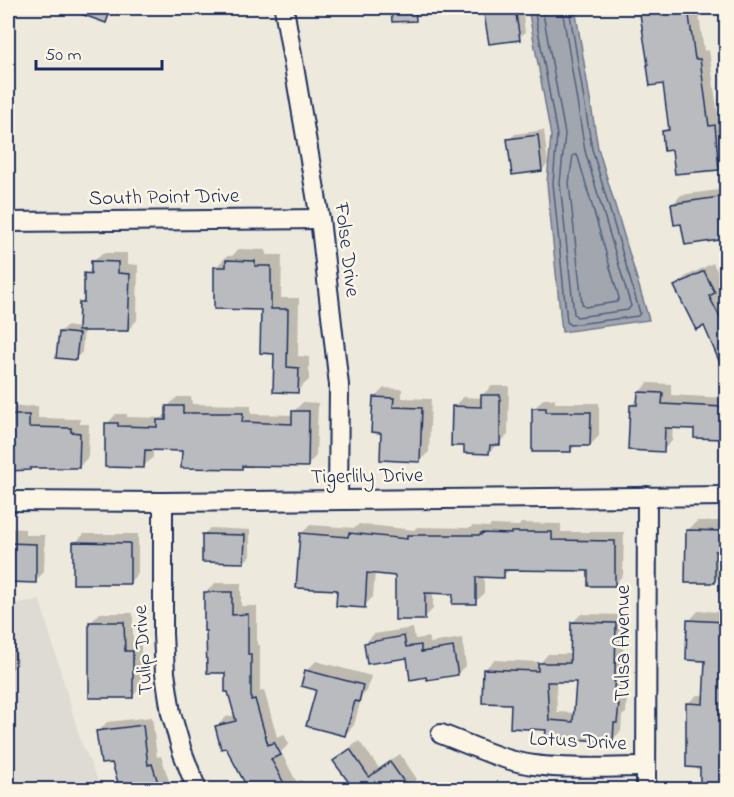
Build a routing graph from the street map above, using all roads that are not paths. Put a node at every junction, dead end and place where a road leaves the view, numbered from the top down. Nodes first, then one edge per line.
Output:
1 (284, 8) edge
2 (320, 219) junction
3 (8, 222) edge
4 (647, 496) junction
5 (726, 496) edge
6 (338, 500) junction
7 (8, 501) edge
8 (164, 502) junction
9 (441, 734) dead end
10 (646, 767) junction
11 (197, 789) edge
12 (646, 789) edge

1 - 2 street, Folse Drive
2 - 3 street, South Point Drive
2 - 6 street, Folse Drive
4 - 5 street, Tigerlily Drive
4 - 6 street, Tigerlily Drive
4 - 10 street, Tulsa Avenue
6 - 8 street, Tigerlily Drive
7 - 8 street, Tigerlily Drive
8 - 11 street, Tulip Drive
9 - 10 street, Lotus Drive
10 - 12 street, Tulsa Avenue

